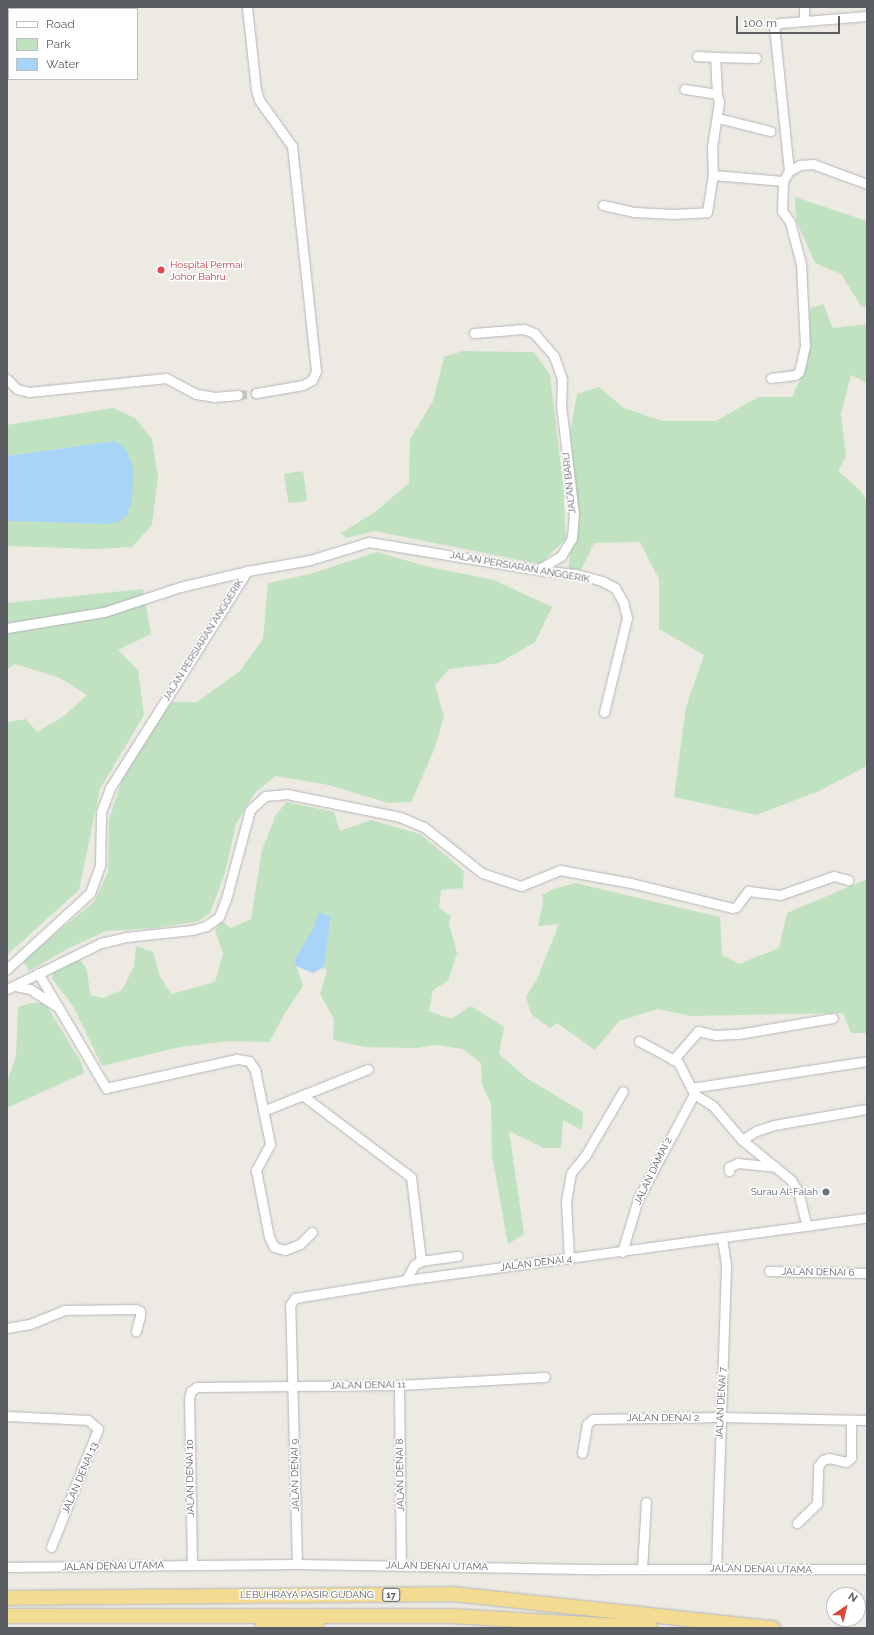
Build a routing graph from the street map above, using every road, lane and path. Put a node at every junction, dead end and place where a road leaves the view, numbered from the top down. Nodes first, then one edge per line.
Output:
1 (247, 7) edge
2 (804, 7) edge
3 (867, 16) edge
4 (804, 21) junction
5 (697, 56) dead end
6 (715, 58) junction
7 (756, 58) dead end
8 (684, 89) dead end
9 (717, 94) junction
10 (718, 118) junction
11 (770, 131) dead end
12 (789, 171) junction
13 (713, 175) junction
14 (784, 180) junction
15 (867, 184) edge
16 (602, 205) dead end
17 (474, 333) dead end
18 (772, 378) dead end
19 (7, 379) edge
20 (256, 393) tunnel mouth
21 (238, 395) tunnel mouth
22 (538, 570) junction
23 (246, 571) junction
24 (7, 628) edge
25 (604, 712) dead end
26 (848, 880) dead end
27 (7, 969) edge
28 (38, 973) junction
29 (11, 987) edge
30 (60, 1009) junction
31 (833, 1018) dead end
32 (639, 1041) dead end
33 (673, 1060) junction
34 (867, 1061) edge
35 (368, 1069) dead end
36 (623, 1091) dead end
37 (692, 1091) junction
38 (302, 1096) junction
39 (867, 1109) edge
40 (263, 1111) junction
41 (742, 1140) junction
42 (776, 1168) junction
43 (729, 1171) dead end
44 (867, 1218) edge
45 (807, 1226) junction
46 (312, 1232) dead end
47 (722, 1238) junction
48 (622, 1252) junction
49 (458, 1256) dead end
50 (569, 1259) junction
51 (421, 1261) junction
52 (769, 1272) dead end
53 (867, 1273) edge
54 (406, 1280) junction
55 (7, 1328) edge
56 (136, 1331) dead end
57 (545, 1377) dead end
58 (399, 1385) junction
59 (294, 1386) junction
60 (191, 1391) joint
61 (7, 1416) edge
62 (719, 1417) junction
63 (851, 1420) junction
64 (867, 1420) edge
65 (582, 1453) dead end
66 (646, 1502) dead end
67 (797, 1522) dead end
68 (51, 1547) dead end
69 (296, 1564) junction
70 (192, 1565) junction
71 (401, 1565) junction
72 (7, 1567) edge
73 (716, 1568) junction
74 (642, 1569) junction
75 (867, 1569) edge
76 (7, 1598) edge
77 (7, 1616) edge
78 (451, 1616) junction
79 (262, 1628) edge
80 (651, 1628) edge
81 (773, 1628) edge

1 - 20 street
2 - 4 street
3 - 4 street
4 - 12 street
5 - 6 street
6 - 7 street
6 - 9 street
8 - 9 street
9 - 10 street
10 - 11 street
10 - 13 street
12 - 14 street
12 - 15 street
13 - 14 street
13 - 16 street
14 - 18 street
17 - 22 street, JALAN BARU
19 - 21 street
22 - 23 street, JALAN PERSIARAN ANGGERIK
22 - 25 street, JALAN PERSIARAN ANGGERIK
23 - 24 street
23 - 27 street, JALAN PERSIARAN ANGGERIK
26 - 28 street
28 - 29 street
28 - 30 street
29 - 30 street
30 - 40 street
31 - 33 street
32 - 33 street
33 - 37 street
34 - 37 street
35 - 38 street
36 - 50 street
37 - 41 street
37 - 48 street, JALAN DAMAI 2
38 - 40 street
38 - 51 street
39 - 41 street
40 - 46 street
41 - 42 street
42 - 43 street
42 - 45 street
44 - 45 street, JALAN DENAI 4
45 - 47 street, JALAN DENAI 4
47 - 48 street, JALAN DENAI 4
47 - 62 street, JALAN DENAI 7
48 - 50 street, JALAN DENAI 4
49 - 51 street
50 - 54 street, JALAN DENAI 4
51 - 54 street
52 - 53 street, JALAN DENAI 6
54 - 59 street, JALAN DENAI 4
55 - 56 street
57 - 58 street, JALAN DENAI 11
58 - 59 street, JALAN DENAI 11
58 - 71 street, JALAN DENAI 8
59 - 60 street, JALAN DENAI 11
59 - 69 street, JALAN DENAI 9
60 - 70 street, JALAN DENAI 10
61 - 68 street, JALAN DENAI 13
62 - 63 street, JALAN DENAI 2
62 - 65 street, JALAN DENAI 2
62 - 73 street, JALAN DENAI 7
63 - 64 street, JALAN DENAI 2
63 - 67 street
66 - 74 street
69 - 70 street, JALAN DENAI UTAMA
69 - 71 street, JALAN DENAI UTAMA
70 - 72 street, JALAN DENAI UTAMA
71 - 74 street, JALAN DENAI UTAMA
73 - 74 street, JALAN DENAI UTAMA
73 - 75 street, JALAN DENAI UTAMA
76 - 81 highway, LEBUHRAYA PASIR GUDANG / 17
77 - 78 highway, LEBUHRAYA PASIR GUDANG / 17
78 - 79 highway
78 - 80 highway, LEBUHRAYA PASIR GUDANG / 17

